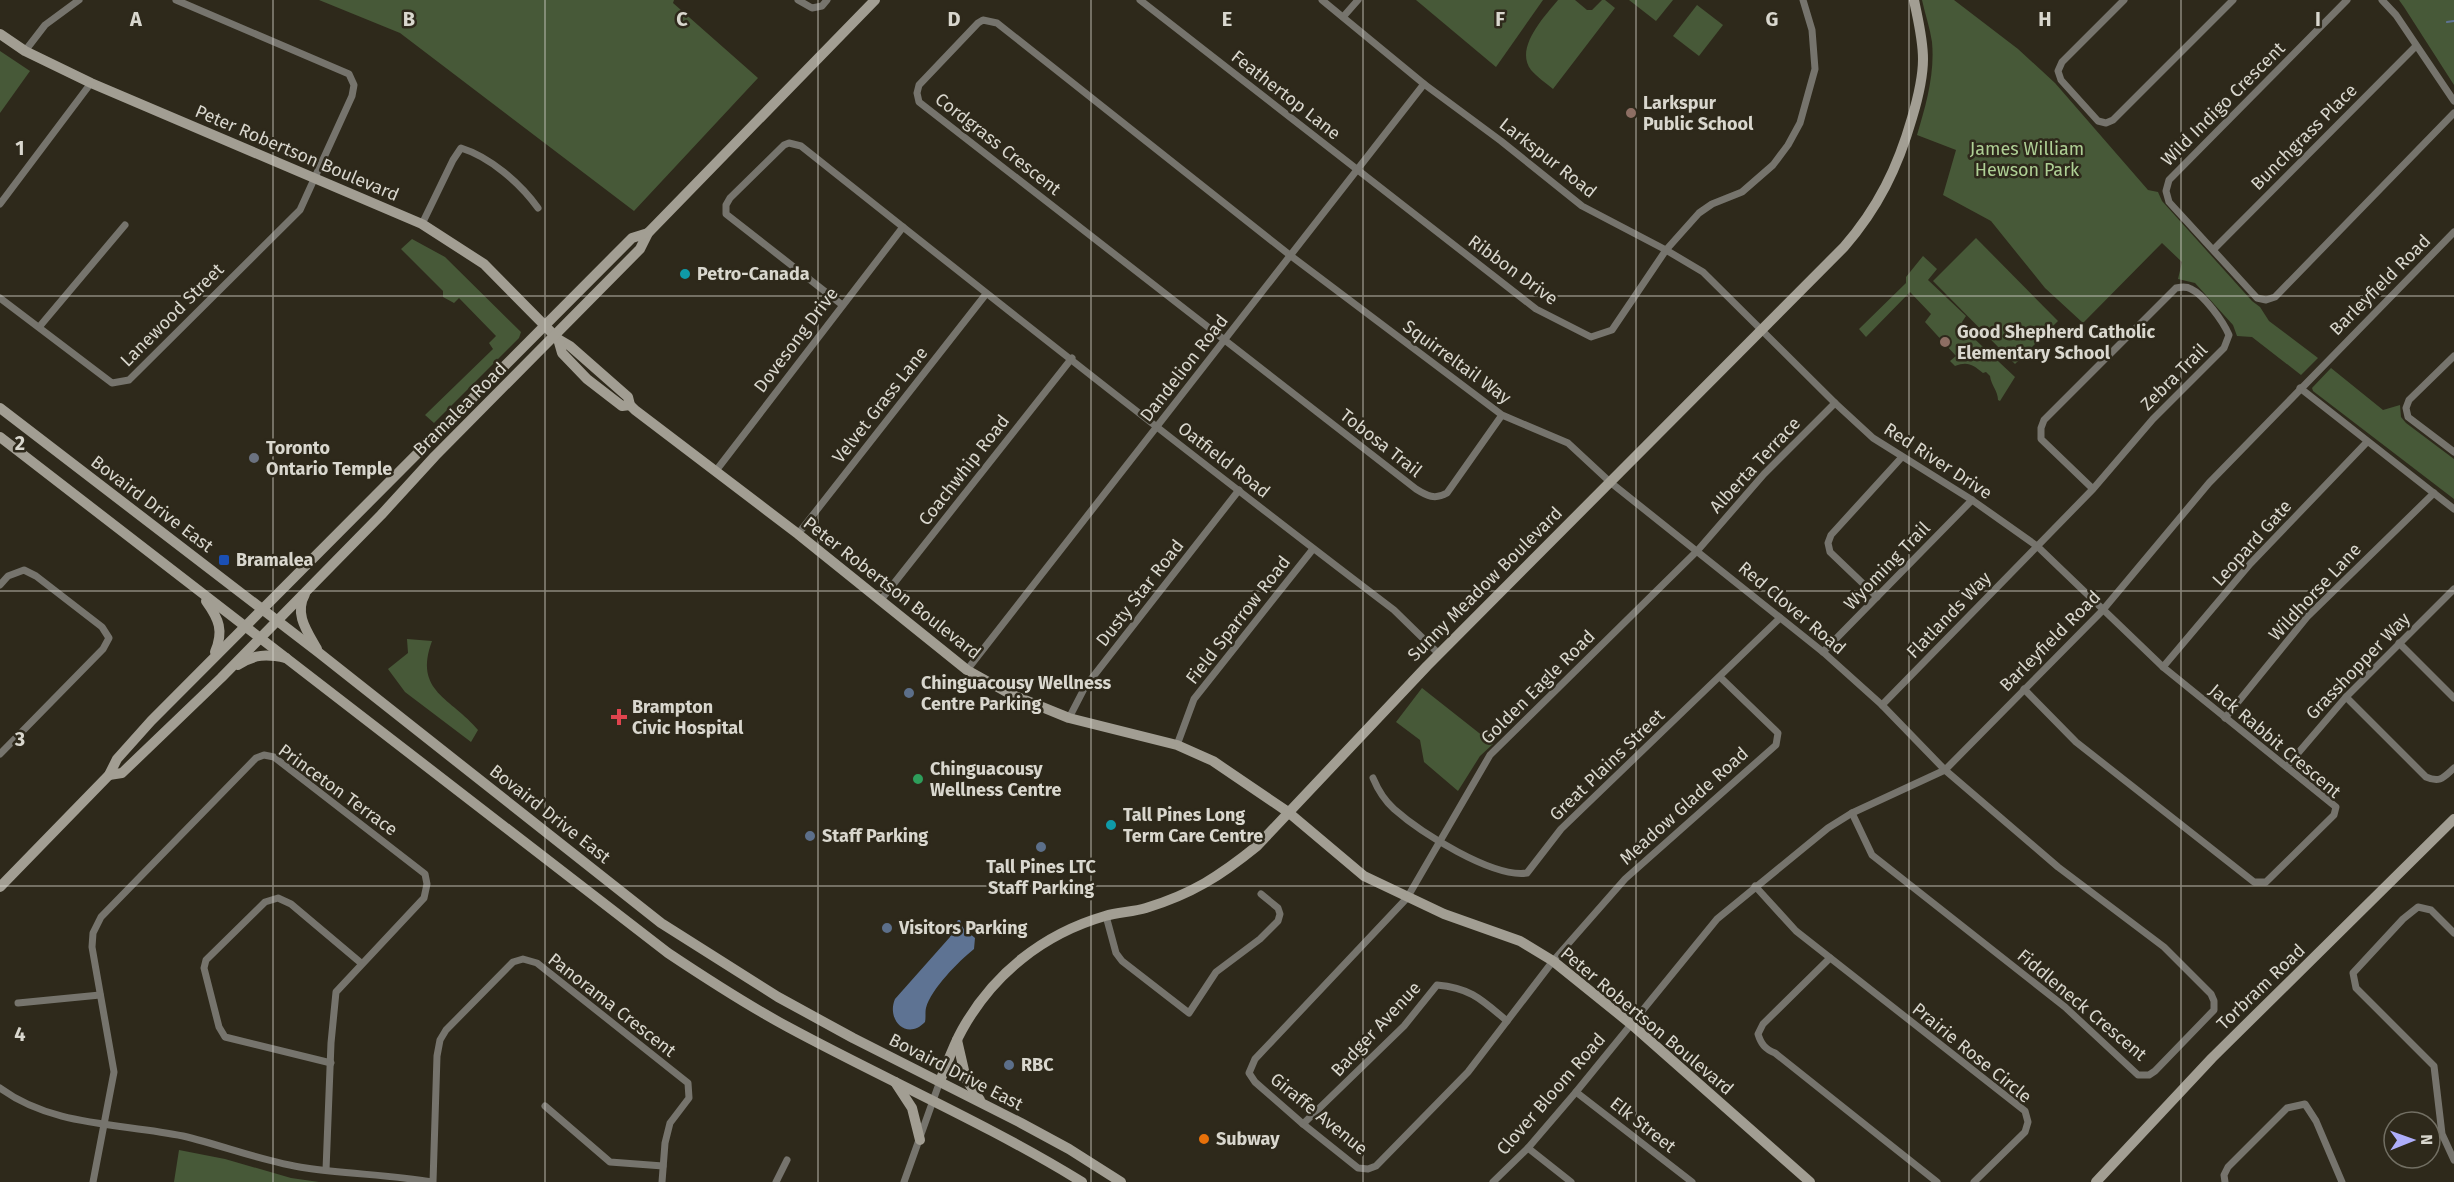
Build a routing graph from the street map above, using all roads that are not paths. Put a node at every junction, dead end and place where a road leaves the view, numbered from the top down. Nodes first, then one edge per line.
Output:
1 (79, 0) edge
2 (176, 0) edge
3 (798, 0) edge
4 (827, 0) edge
5 (874, 0) edge
6 (1322, 0) edge
7 (1358, 0) edge
8 (1803, 0) edge
9 (1914, 0) edge
10 (2124, 0) edge
11 (2233, 0) edge
12 (2346, 0) edge
13 (2382, 0) edge
14 (1145, 1) edge
15 (1344, 17) junction
16 (0, 34) edge
17 (2416, 46) junction
18 (25, 51) junction
19 (91, 83) junction
20 (1424, 84) junction
21 (2454, 102) edge
22 (2454, 113) edge
23 (1356, 169) junction
24 (314, 179) junction
25 (0, 204) edge
26 (538, 208) dead end
27 (422, 224) junction
28 (125, 225) dead end
29 (903, 227) junction
30 (2454, 232) edge
31 (648, 233) junction
32 (1666, 249) junction
33 (2214, 249) junction
34 (1291, 256) junction
35 (986, 294) junction
36 (0, 298) edge
37 (841, 304) junction
38 (40, 326) junction
39 (545, 326) junction
40 (1762, 329) junction
41 (556, 338) junction
42 (1226, 340) junction
43 (2454, 356) edge
44 (1072, 358) junction
45 (2300, 388) junction
46 (1835, 403) junction
47 (0, 408) edge
48 (1502, 415) junction
49 (1157, 427) junction
50 (0, 437) edge
51 (2367, 442) junction
52 (2454, 452) edge
53 (1902, 457) junction
54 (715, 472) junction
55 (1610, 482) junction
56 (2093, 489) junction
57 (1239, 490) junction
58 (2433, 493) junction
59 (1972, 500) junction
60 (2454, 509) edge
61 (798, 534) junction
62 (2037, 546) junction
63 (1313, 549) junction
64 (1698, 550) junction
65 (0, 585) edge
66 (308, 589) junction
67 (2454, 589) edge
68 (198, 591) junction
69 (1877, 597) junction
70 (880, 601) junction
71 (262, 609) junction
72 (2102, 611) junction
73 (1780, 618) junction
74 (276, 620) junction
75 (245, 626) junction
76 (260, 637) junction
77 (2399, 643) junction
78 (318, 652) junction
79 (1823, 652) junction
80 (1439, 654) junction
81 (213, 658) junction
82 (288, 659) junction
83 (2163, 667) junction
84 (967, 670) junction
85 (1720, 677) junction
86 (221, 678) junction
87 (2024, 689) junction
88 (2346, 697) junction
89 (2454, 698) edge
90 (1882, 705) junction
91 (1069, 718) junction
92 (2225, 718) junction
93 (1177, 745) junction
94 (0, 754) edge
95 (2287, 766) junction
96 (2454, 768) edge
97 (1945, 770) junction
98 (109, 775) junction
99 (1373, 778) dead end
100 (1288, 812) junction
101 (1852, 813) junction
102 (2454, 819) edge
103 (1440, 841) junction
104 (1755, 886) junction
105 (0, 887) edge
106 (1262, 894) dead end
107 (1407, 898) junction
108 (1106, 916) junction
109 (2454, 933) edge
110 (1830, 958) junction
111 (1553, 961) junction
112 (361, 963) junction
113 (100, 995) junction
114 (18, 1003) dead end
115 (1507, 1021) junction
116 (1631, 1024) junction
117 (957, 1040) junction
118 (331, 1063) junction
119 (895, 1081) junction
120 (940, 1081) junction
121 (0, 1088) edge
122 (1575, 1092) junction
123 (934, 1101) junction
124 (982, 1103) junction
125 (544, 1106) dead end
126 (1303, 1124) junction
127 (104, 1125) junction
128 (920, 1140) junction
129 (1528, 1148) junction
130 (787, 1160) dead end
131 (2454, 1160) edge
132 (663, 1166) junction
133 (326, 1170) junction
134 (93, 1182) edge
135 (433, 1182) edge
136 (662, 1182) edge
137 (776, 1182) edge
138 (904, 1182) edge
139 (1082, 1182) edge
140 (1121, 1182) edge
141 (1493, 1182) edge
142 (1570, 1182) edge
143 (1692, 1182) edge
144 (1810, 1182) edge
145 (1937, 1182) edge
146 (1974, 1182) edge
147 (2096, 1182) edge
148 (2226, 1182) edge
149 (2342, 1182) edge

1 - 18 street
2 - 24 street, Lanewood Street
3 - 4 street
5 - 31 main road, Bramalea Road
6 - 15 street, Larkspur Road
7 - 15 street
8 - 32 street, Ribbon Drive
9 - 40 main road, Sunny Meadow Boulevard
10 - 11 street
12 - 33 street, Wild Indigo Crescent
13 - 17 street
14 - 23 street, Feathertop Lane
15 - 20 street, Larkspur Road
16 - 18 main road, Peter Robertson Boulevard
17 - 21 street
17 - 33 street, Bunchgrass Place
18 - 19 main road, Peter Robertson Boulevard
19 - 24 main road, Peter Robertson Boulevard
19 - 25 street
20 - 23 street, Dandelion Road
20 - 32 street, Larkspur Road
22 - 33 street, Wild Indigo Crescent
23 - 32 street, Ribbon Drive
23 - 34 street, Dandelion Road
24 - 27 main road, Peter Robertson Boulevard
24 - 38 street, Lanewood Street
26 - 27 street
27 - 39 main road, Peter Robertson Boulevard
28 - 38 street
29 - 35 street, Oatfield Road
29 - 37 street, Dovesong Drive
29 - 37 street, Oatfield Road
30 - 45 street, Barleyfield Road
31 - 39 main road, Bramalea Road
31 - 41 main road, Bramalea Road
32 - 40 street, Larkspur Road
34 - 42 street, Dandelion Road
34 - 42 street, Cordgrass Crescent
34 - 48 street, Squirreltail Way
35 - 44 street, Oatfield Road
35 - 61 street, Velvet Grass Lane
36 - 38 street, Lanewood Street
37 - 54 street, Dovesong Drive
39 - 41 main road, Peter Robertson Boulevard
39 - 71 main road, Bramalea Road
40 - 46 street, Red River Drive
40 - 55 main road, Sunny Meadow Boulevard
41 - 54 main road, Peter Robertson Boulevard
41 - 66 main road, Bramalea Road
42 - 48 street, Tobosa Trail
42 - 49 street, Dandelion Road
43 - 52 street
44 - 49 street, Oatfield Road
44 - 70 street, Coachwhip Road
45 - 51 street
45 - 72 street, Barleyfield Road
46 - 53 street, Red River Drive
46 - 64 street, Alberta Terrace
47 - 71 main road, Bovaird Drive East
48 - 55 street, Squirreltail Way
49 - 57 street, Oatfield Road
49 - 84 street, Dandelion Road
50 - 68 main road, Bovaird Drive East
51 - 58 street
51 - 83 street, Leopard Gate
53 - 59 street, Red River Drive
53 - 69 street
54 - 61 main road, Peter Robertson Boulevard
55 - 64 street, Red Clover Road
55 - 80 main road, Sunny Meadow Boulevard
56 - 56 street, Zebra Trail
56 - 62 street, Zebra Trail
57 - 63 street, Oatfield Road
57 - 91 street, Dusty Star Road
58 - 60 street
58 - 92 street, Wildhorse Lane
59 - 62 street, Red River Drive
59 - 69 street, Wyoming Trail
61 - 70 main road, Peter Robertson Boulevard
62 - 72 street, Red River Drive
62 - 90 street, Flatlands Way
63 - 80 street, Oatfield Road
63 - 93 street, Field Sparrow Road
64 - 73 street, Red Clover Road
64 - 103 street, Golden Eagle Road
65 - 94 street
66 - 74 main road, Bramalea Road
66 - 78 main road
67 - 77 street, Grasshopper Way
68 - 75 main road, Bovaird Drive East
68 - 81 main road
69 - 79 street, Wyoming Trail
70 - 84 main road, Peter Robertson Boulevard
71 - 74 main road, Bovaird Drive East
71 - 75 main road, Bramalea Road
72 - 83 street, Jack Rabbit Crescent
72 - 87 street, Barleyfield Road
73 - 79 street, Red Clover Road
73 - 85 street, Great Plains Street
74 - 76 main road, Bramalea Road
74 - 78 main road, Bovaird Drive East
75 - 76 main road, Bovaird Drive East
75 - 81 main road, Bramalea Road
76 - 82 main road, Bovaird Drive East
76 - 86 main road, Bramalea Road
77 - 88 street, Grasshopper Way
77 - 89 street
78 - 120 main road, Bovaird Drive East
79 - 90 street, Red Clover Road
80 - 100 main road, Sunny Meadow Boulevard
81 - 98 main road, Bramalea Road
82 - 86 main road
82 - 119 main road, Bovaird Drive East
83 - 92 street, Jack Rabbit Crescent
84 - 91 main road, Peter Robertson Boulevard
85 - 103 street, Great Plains Street
85 - 111 street, Meadow Glade Road
86 - 98 main road, Bramalea Road
87 - 95 street, Jack Rabbit Crescent
87 - 97 street, Barleyfield Road
88 - 95 street, Grasshopper Way
88 - 96 street
90 - 97 street, Red Clover Road
91 - 93 main road, Peter Robertson Boulevard
92 - 95 street, Jack Rabbit Crescent
93 - 100 main road, Peter Robertson Boulevard
97 - 101 street, Barleyfield Road
97 - 101 street, Fiddleneck Crescent
98 - 105 main road, Bramalea Road
99 - 103 street
100 - 107 main road, Peter Robertson Boulevard
100 - 108 main road, Sunny Meadow Boulevard
101 - 104 street, Barleyfield Road
102 - 147 main road, Torbram Road
103 - 107 street, Golden Eagle Road
104 - 110 street, Prairie Rose Circle
104 - 116 street, Barleyfield Road
106 - 108 street
107 - 111 main road, Peter Robertson Boulevard
107 - 126 street, Giraffe Avenue
108 - 117 main road, Sunny Meadow Boulevard
109 - 131 street
110 - 145 street
110 - 146 street, Prairie Rose Circle
111 - 115 street, Giraffe Avenue
111 - 116 main road, Peter Robertson Boulevard
112 - 113 street, Princeton Terrace
112 - 118 street, Princeton Terrace
112 - 118 street
113 - 114 street
113 - 127 street, Princeton Terrace
115 - 126 street, Badger Avenue
115 - 126 street, Giraffe Avenue
116 - 122 street, Clover Bloom Road
116 - 144 main road, Peter Robertson Boulevard
117 - 120 main road, Sunny Meadow Boulevard
117 - 124 main road
118 - 133 street, Princeton Terrace
119 - 123 main road, Bovaird Drive East
119 - 128 main road
120 - 123 street
120 - 124 main road, Bovaird Drive East
121 - 127 street
122 - 129 street, Clover Bloom Road
122 - 143 street, Elk Street
123 - 128 street
123 - 139 main road, Bovaird Drive East
124 - 140 main road, Bovaird Drive East
125 - 132 street
127 - 133 street
127 - 134 street, Princeton Terrace
128 - 138 street
129 - 141 street, Clover Bloom Road
129 - 142 street
130 - 137 street
132 - 135 street, Panorama Crescent
132 - 136 street, Panorama Crescent
133 - 135 street
148 - 149 street

